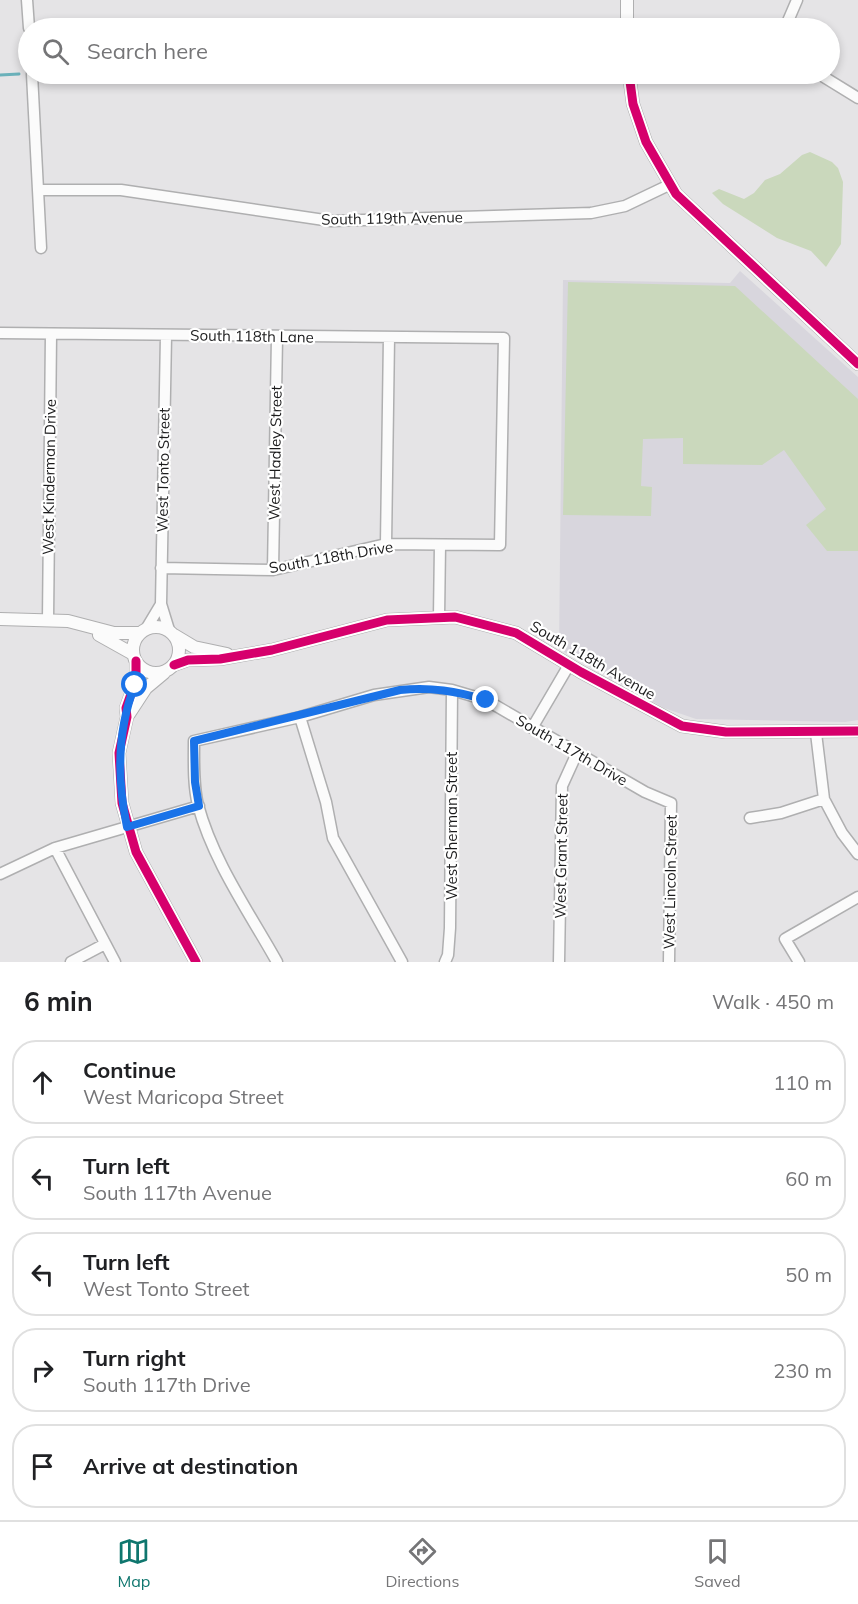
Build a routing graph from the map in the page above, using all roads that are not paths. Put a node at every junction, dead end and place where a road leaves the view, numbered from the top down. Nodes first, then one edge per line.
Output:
1 (27, 0) edge
2 (627, 0) edge
3 (797, 0) edge
4 (28, 18) edge
5 (627, 18) edge
6 (789, 18) edge
7 (33, 84) edge
8 (630, 84) edge
9 (835, 84) edge
10 (858, 98) edge
11 (669, 185) junction
12 (39, 190) junction
13 (41, 248) dead end
14 (0, 333) edge
15 (51, 334) junction
16 (165, 336) junction
17 (277, 337) junction
18 (389, 337) junction
19 (858, 364) edge
20 (386, 544) junction
21 (440, 545) junction
22 (500, 545) joint
23 (161, 568) junction
24 (273, 570) junction
25 (161, 604) junction
26 (439, 617) junction
27 (0, 619) edge
28 (48, 620) junction
29 (92, 628) junction
30 (143, 631) junction
31 (172, 632) junction
32 (234, 654) junction
33 (135, 657) junction
34 (569, 665) junction
35 (170, 668) junction
36 (452, 690) junction
37 (127, 717) junction
38 (300, 717) junction
39 (532, 728) junction
40 (858, 731) edge
41 (816, 733) junction
42 (577, 753) junction
43 (824, 799) junction
44 (671, 803) joint
45 (199, 806) junction
46 (750, 818) dead end
47 (127, 827) junction
48 (56, 848) junction
49 (858, 854) edge
50 (0, 874) edge
51 (858, 897) edge
52 (105, 944) junction
53 (71, 962) edge
54 (115, 962) edge
55 (196, 962) edge
56 (277, 962) edge
57 (402, 962) edge
58 (445, 962) edge
59 (559, 962) edge
60 (669, 962) edge
61 (799, 962) edge

1 - 4 street
2 - 5 street
3 - 6 street
7 - 12 street
8 - 11 street
9 - 10 street
11 - 12 street, South 119th Avenue
11 - 19 street
12 - 13 street
14 - 15 street, South 118th Lane
15 - 16 street, South 118th Lane
15 - 28 street, West Kinderman Drive
16 - 17 street, South 118th Lane
16 - 23 street, West Tonto Street
17 - 18 street, South 118th Lane
17 - 24 street, West Hadley Street
18 - 20 street
18 - 22 street, South 118th Lane
20 - 21 street, South 118th Drive
20 - 24 street, South 118th Drive
21 - 22 street, South 118th Drive
21 - 26 street
23 - 24 street, South 118th Drive
23 - 25 street, West Tonto Street
25 - 30 street
25 - 31 street, West Tonto Street
26 - 32 street, South 118th Avenue
26 - 34 street, South 118th Avenue
27 - 28 street
28 - 29 street
29 - 30 street
29 - 33 street
30 - 31 street
30 - 33 street
31 - 32 street, South 118th Avenue
31 - 35 street
32 - 35 street, South 118th Avenue
33 - 35 street
33 - 37 street
34 - 39 street
34 - 41 street, South 118th Avenue
35 - 37 street
36 - 38 street, South 117th Drive
36 - 39 street, South 117th Drive
36 - 58 street, West Sherman Street
37 - 47 street
38 - 45 street, South 117th Drive
38 - 57 street
39 - 42 street, South 117th Drive
40 - 41 street, South 118th Avenue
41 - 43 street
42 - 44 street, South 117th Drive
42 - 59 street, West Grant Street
43 - 46 street
43 - 49 street
44 - 60 street, West Lincoln Street
45 - 47 street
45 - 56 street
47 - 48 street
47 - 55 street
48 - 50 street
48 - 52 street
51 - 61 street
52 - 53 street
52 - 54 street

